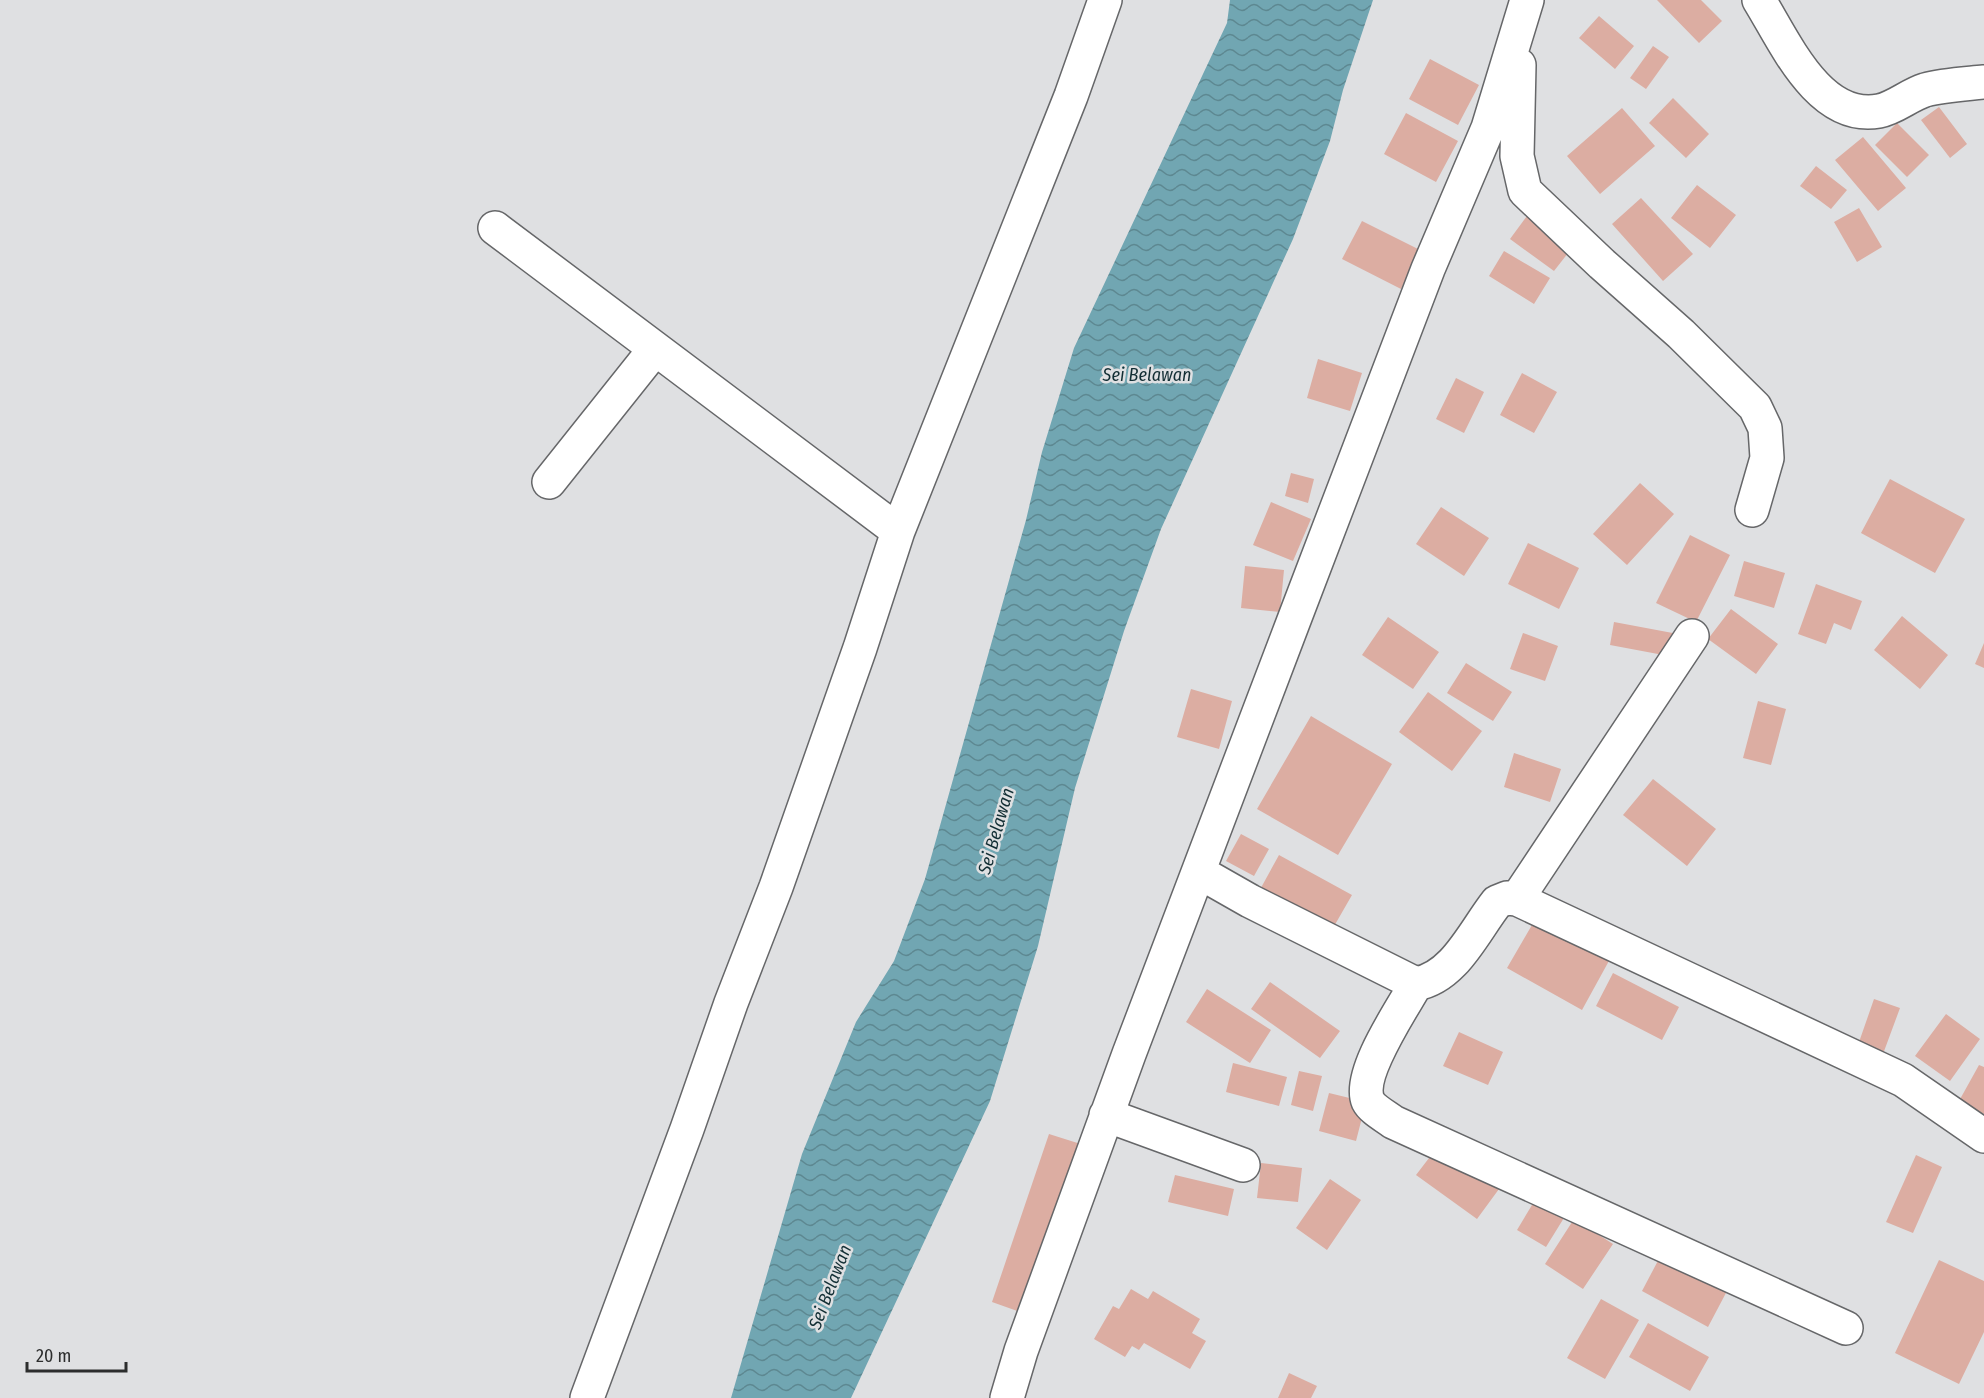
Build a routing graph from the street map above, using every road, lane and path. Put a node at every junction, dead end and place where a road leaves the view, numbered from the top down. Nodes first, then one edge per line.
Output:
1 (1105, 0) edge
2 (1759, 0) edge
3 (1523, 12) edge
4 (1984, 82) edge
5 (495, 228) dead end
6 (655, 349) junction
7 (549, 482) dead end
8 (1752, 510) dead end
9 (898, 531) junction
10 (1692, 636) dead end
11 (1199, 872) junction
12 (1517, 899) junction
13 (1416, 984) junction
14 (1106, 1115) junction
15 (1984, 1136) edge
16 (1243, 1165) dead end
17 (1846, 1328) dead end
18 (587, 1398) edge
19 (1007, 1398) edge

1 - 9 street
2 - 4 street
3 - 8 street
3 - 11 street
5 - 6 street
6 - 7 street
6 - 9 street
9 - 18 street
10 - 12 street
11 - 13 street
11 - 14 street
12 - 13 street
12 - 15 street
13 - 17 street
14 - 16 street
14 - 19 street

